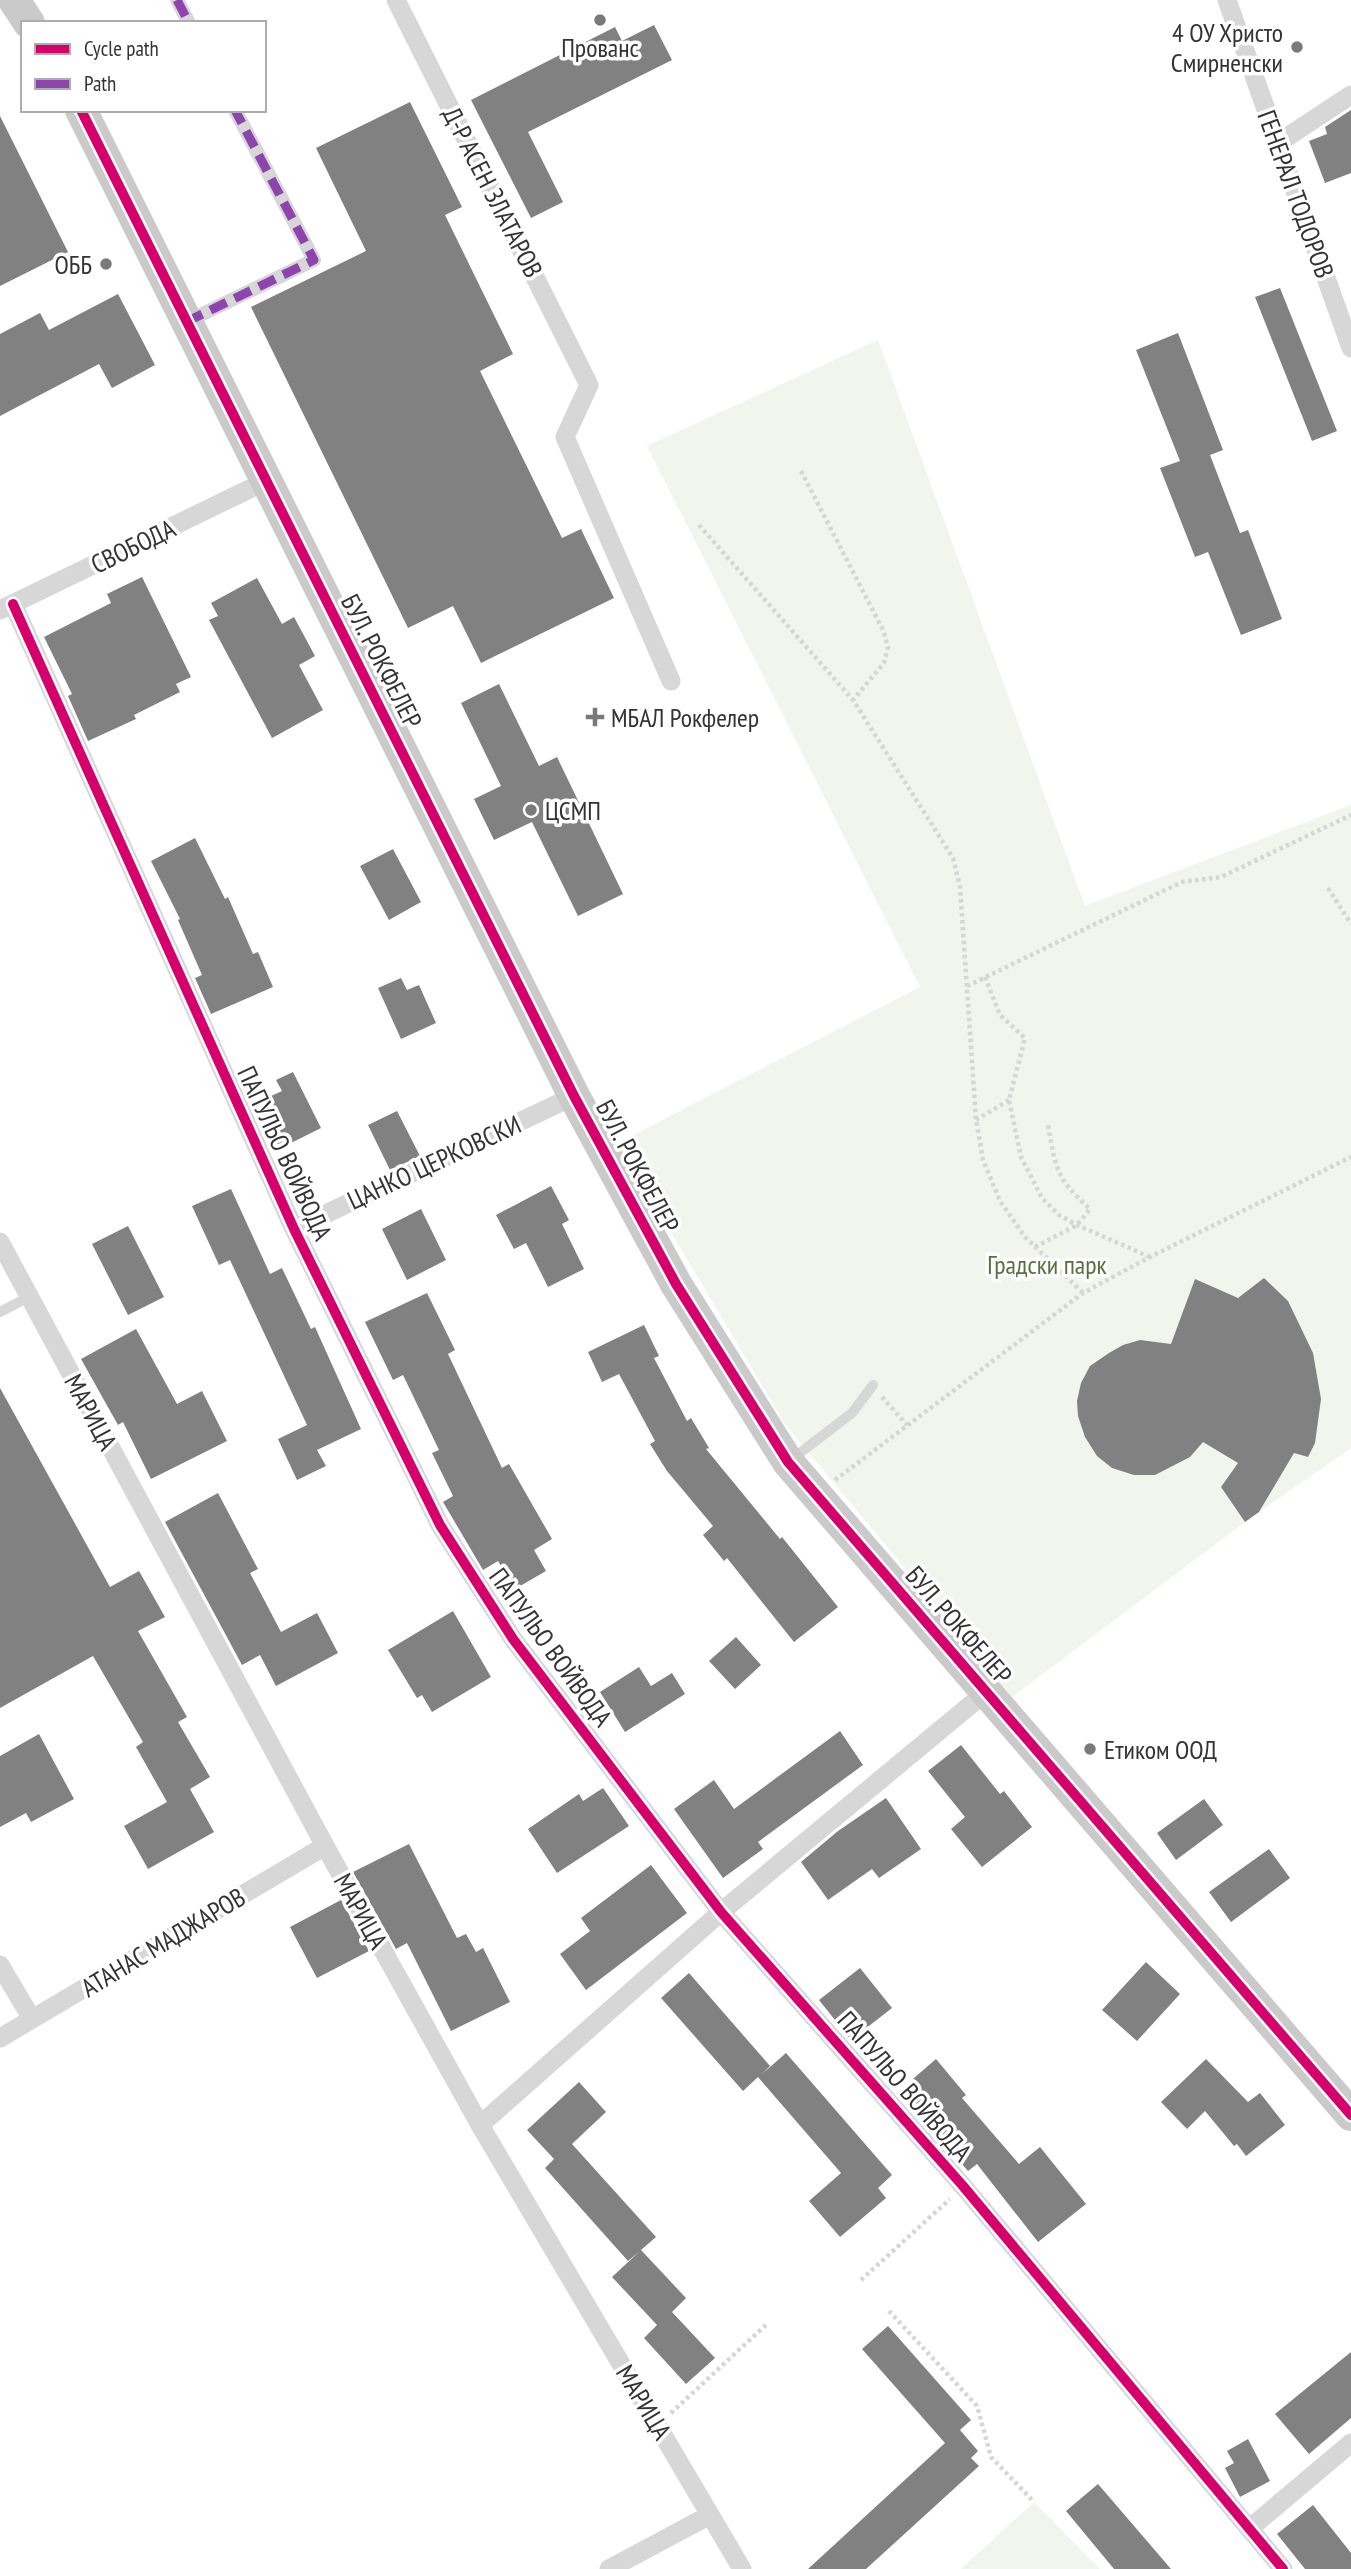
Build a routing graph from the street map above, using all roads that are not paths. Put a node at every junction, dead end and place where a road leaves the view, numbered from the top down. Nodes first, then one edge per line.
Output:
1 (14, 0) edge
2 (36, 0) edge
3 (177, 0) edge
4 (396, 0) edge
5 (1227, 0) edge
6 (28, 21) edge
7 (43, 21) edge
8 (188, 21) edge
9 (1351, 95) edge
10 (81, 112) edge
11 (236, 112) edge
12 (1278, 143) junction
13 (187, 322) junction
14 (1351, 348) edge
15 (266, 481) junction
16 (7, 607) edge
17 (671, 681) dead end
18 (574, 1096) junction
19 (294, 1229) junction
20 (0, 1242) edge
21 (29, 1297) junction
22 (0, 1312) edge
23 (873, 1385) road end
24 (788, 1462) junction
25 (986, 1692) junction
26 (325, 1846) junction
27 (721, 1912) junction
28 (0, 1965) edge
29 (32, 2019) junction
30 (0, 2038) edge
31 (1351, 2115) edge
32 (480, 2125) junction
33 (1351, 2442) edge
34 (710, 2515) junction
35 (1249, 2529) junction
36 (609, 2569) edge
37 (742, 2569) edge
38 (1283, 2569) edge

1 - 6 main road
2 - 7 main road
3 - 8 street
4 - 17 street, Д-Р АСЕН ЗЛАТАРОВ
5 - 12 street, ГЕНЕРАЛ ТОДОРОВ
9 - 12 street
10 - 13 main road, БУЛ. РОКФЕЛЕР
11 - 13 street
12 - 14 street, ГЕНЕРАЛ ТОДОРОВ
13 - 15 main road, БУЛ. РОКФЕЛЕР
15 - 16 street, СВОБОДА
15 - 18 main road, БУЛ. РОКФЕЛЕР
16 - 19 street, ПАПУЛЬО ВОЙВОДА
18 - 19 street, ЦАНКО ЦЕРКОВСКИ
18 - 24 main road, БУЛ. РОКФЕЛЕР
19 - 27 street, ПАПУЛЬО ВОЙВОДА
20 - 21 street, МАРИЦА
21 - 22 lane
21 - 26 street, МАРИЦА
23 - 24 lane
24 - 25 main road, БУЛ. РОКФЕЛЕР
25 - 27 street
25 - 31 main road, БУЛ. РОКФЕЛЕР
26 - 29 street, АТАНАС МАДЖАРОВ
26 - 32 street, МАРИЦА
27 - 32 street
27 - 35 street, ПАПУЛЬО ВОЙВОДА
28 - 29 street
29 - 30 street, АТАНАС МАДЖАРОВ
32 - 34 street, МАРИЦА
33 - 35 street
34 - 36 street
34 - 37 street, МАРИЦА
35 - 38 street, ПАПУЛЬО ВОЙВОДА

